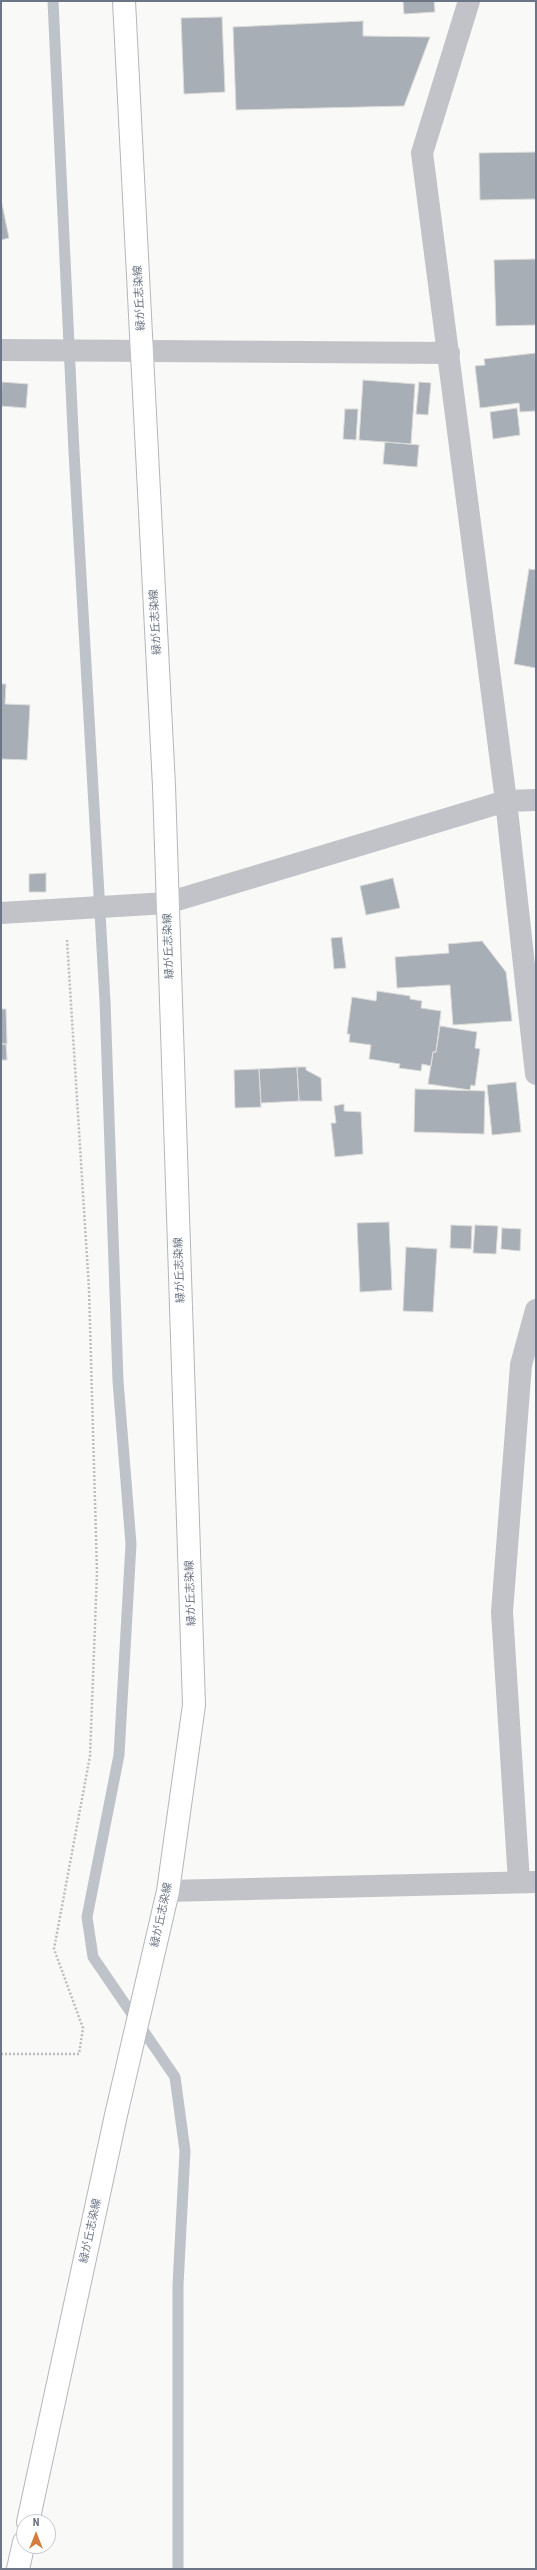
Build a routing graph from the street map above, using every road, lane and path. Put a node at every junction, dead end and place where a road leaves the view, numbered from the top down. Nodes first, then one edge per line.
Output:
1 (124, 1) edge
2 (469, 1) edge
3 (1, 350) edge
4 (143, 351) junction
5 (449, 353) junction
6 (536, 800) edge
7 (506, 801) junction
8 (167, 903) junction
9 (61, 909) junction
10 (1, 913) edge
11 (536, 1074) edge
12 (536, 1310) edge
13 (528, 1882) edge
14 (168, 1891) junction
15 (1, 2054) edge
16 (30, 2514) edge
17 (21, 2554) edge
18 (18, 2569) edge

1 - 4 street, 緑が丘志染線
2 - 5 street
3 - 4 street
4 - 5 street
4 - 8 street, 緑が丘志染線
5 - 7 street
6 - 7 street
7 - 8 street
7 - 11 street
8 - 9 street
8 - 14 street, 緑が丘志染線
9 - 10 street
9 - 15 path
12 - 13 street
13 - 14 street
14 - 16 street, 緑が丘志染線
17 - 18 street

